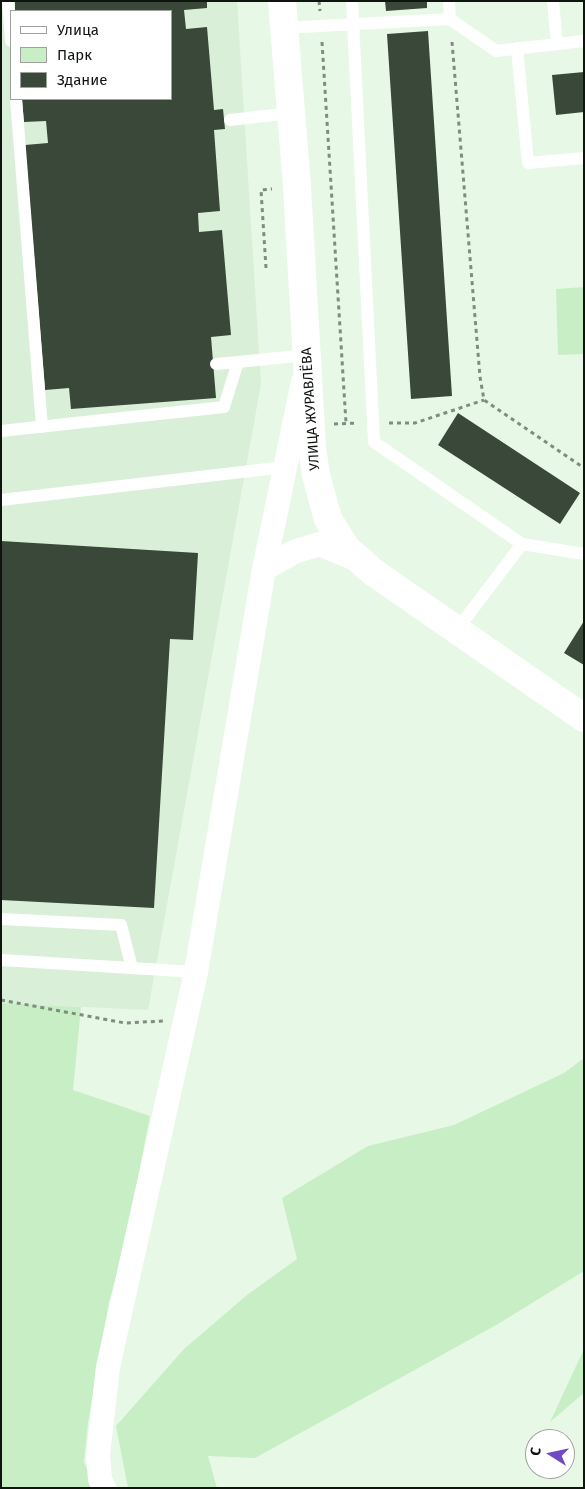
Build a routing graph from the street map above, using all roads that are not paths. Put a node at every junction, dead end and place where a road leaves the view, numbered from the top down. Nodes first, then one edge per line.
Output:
1 (8, 1) edge
2 (352, 1) edge
3 (449, 1) edge
4 (554, 1) edge
5 (283, 14) edge
6 (450, 19) junction
7 (353, 25) junction
8 (10, 28) edge
9 (584, 41) edge
10 (557, 44) junction
11 (517, 48) junction
12 (16, 100) edge
13 (291, 113) junction
14 (230, 120) dead end
15 (584, 158) edge
16 (308, 355) junction
17 (238, 362) junction
18 (216, 364) dead end
19 (42, 427) junction
20 (1, 431) edge
21 (285, 467) junction
22 (1, 500) edge
23 (522, 544) junction
24 (584, 554) edge
25 (358, 560) junction
26 (264, 569) junction
27 (456, 631) junction
28 (584, 718) edge
29 (1, 919) edge
30 (1, 960) edge
31 (132, 968) junction
32 (196, 972) junction
33 (101, 1485) edge

1 - 8 lane
2 - 7 lane
3 - 6 lane
4 - 10 lane
5 - 7 lane
5 - 13 street, УЛИЦА ЖУРАВЛЁВА
6 - 7 lane
6 - 11 lane
7 - 23 lane
9 - 10 lane
10 - 11 lane
11 - 15 lane
12 - 19 lane
13 - 14 lane
13 - 16 street, УЛИЦА ЖУРАВЛЁВА
16 - 17 lane
16 - 21 street
16 - 25 street, УЛИЦА ЖУРАВЛЁВА
17 - 18 lane
17 - 19 lane
19 - 20 lane
21 - 22 lane
21 - 26 street
23 - 24 lane
23 - 27 lane
25 - 26 street
25 - 27 street, УЛИЦА ЖУРАВЛЁВА
26 - 32 street
27 - 28 street, УЛИЦА ЖУРАВЛЁВА
29 - 31 lane
30 - 31 lane
31 - 32 lane
32 - 33 street

